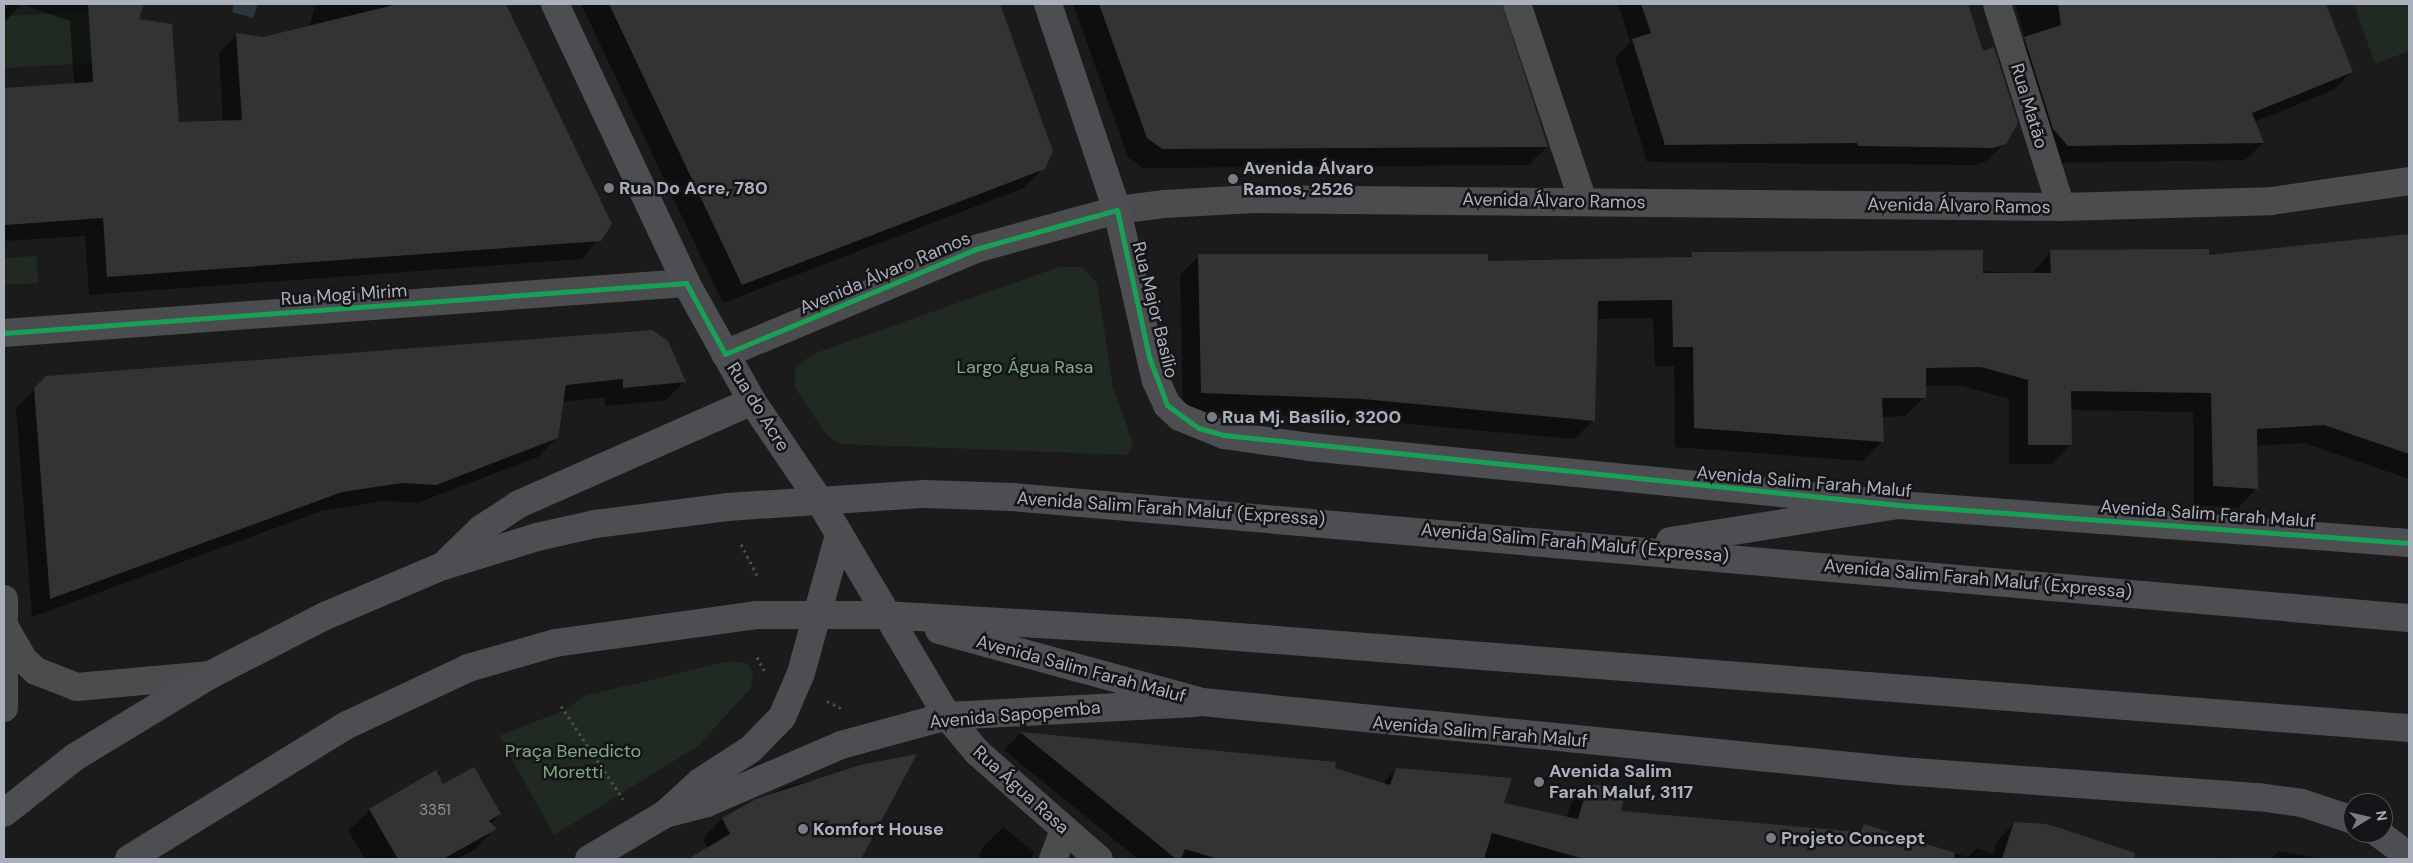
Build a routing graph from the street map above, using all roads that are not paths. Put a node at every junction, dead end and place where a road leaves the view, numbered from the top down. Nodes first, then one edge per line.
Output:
1 (554, 4) edge
2 (1048, 4) edge
3 (1518, 4) edge
4 (1997, 4) edge
5 (2409, 182) edge
6 (1583, 201) junction
7 (2061, 208) junction
8 (1117, 210) junction
9 (686, 283) junction
10 (4, 333) edge
11 (725, 354) junction
12 (752, 401) junction
13 (1199, 428) joint
14 (819, 500) junction
15 (1898, 505) junction
16 (839, 535) junction
17 (2409, 543) edge
18 (1629, 548) junction
19 (443, 566) junction
20 (4, 599) edge
21 (815, 614) junction
22 (884, 615) junction
23 (2409, 618) edge
24 (6, 629) junction
25 (210, 675) junction
26 (1202, 702) junction
27 (4, 708) edge
28 (947, 716) junction
29 (2409, 728) edge
30 (4, 813) edge
31 (665, 814) junction
32 (2343, 817) edge
33 (1064, 831) junction
34 (2393, 843) edge
35 (2408, 853) edge
36 (129, 859) edge
37 (589, 859) edge
38 (1053, 859) edge
39 (1099, 859) edge

1 - 9 main road, Rua do Acre
2 - 8 main road, Rua Major Basílio
3 - 6 street
4 - 7 street, Rua Matão
5 - 7 street, Avenida Álvaro Ramos
6 - 7 street, Avenida Álvaro Ramos
6 - 8 street, Avenida Álvaro Ramos
8 - 11 street, Avenida Álvaro Ramos
8 - 13 main road, Rua Major Basílio
9 - 10 street, Rua Mogi Mirim
9 - 11 main road, Rua do Acre
11 - 12 main road, Rua do Acre
12 - 14 main road, Rua do Acre
12 - 19 highway
13 - 15 main road, Avenida Salim Farah Maluf
14 - 16 main road, Rua do Acre
14 - 18 highway, Avenida Salim Farah Maluf (Expressa)
14 - 19 highway, Avenida Salim Farah Maluf (Expressa)
15 - 17 highway, Avenida Salim Farah Maluf
15 - 18 highway, Avenida Salim Farah Maluf
16 - 21 main road, Avenida Sapopemba
16 - 22 main road, Rua do Acre
18 - 23 highway, Avenida Salim Farah Maluf (Expressa)
19 - 25 highway, Avenida Salim Farah Maluf (Expressa)
20 - 24 street
21 - 22 highway
21 - 31 main road, Avenida Sapopemba
21 - 36 highway
22 - 26 highway, Avenida Salim Farah Maluf
22 - 28 main road, Rua do Acre
22 - 29 highway
24 - 25 street
24 - 27 street
25 - 30 highway, Avenida Salim Farah Maluf (Expressa)
26 - 28 main road, Avenida Sapopemba
26 - 32 highway, Avenida Salim Farah Maluf
28 - 31 main road, Avenida Sapopemba
28 - 33 street, Rua Água Rasa
31 - 37 main road, Avenida Sapopemba
33 - 38 street
33 - 39 street, Rua Água Rasa
34 - 35 highway

